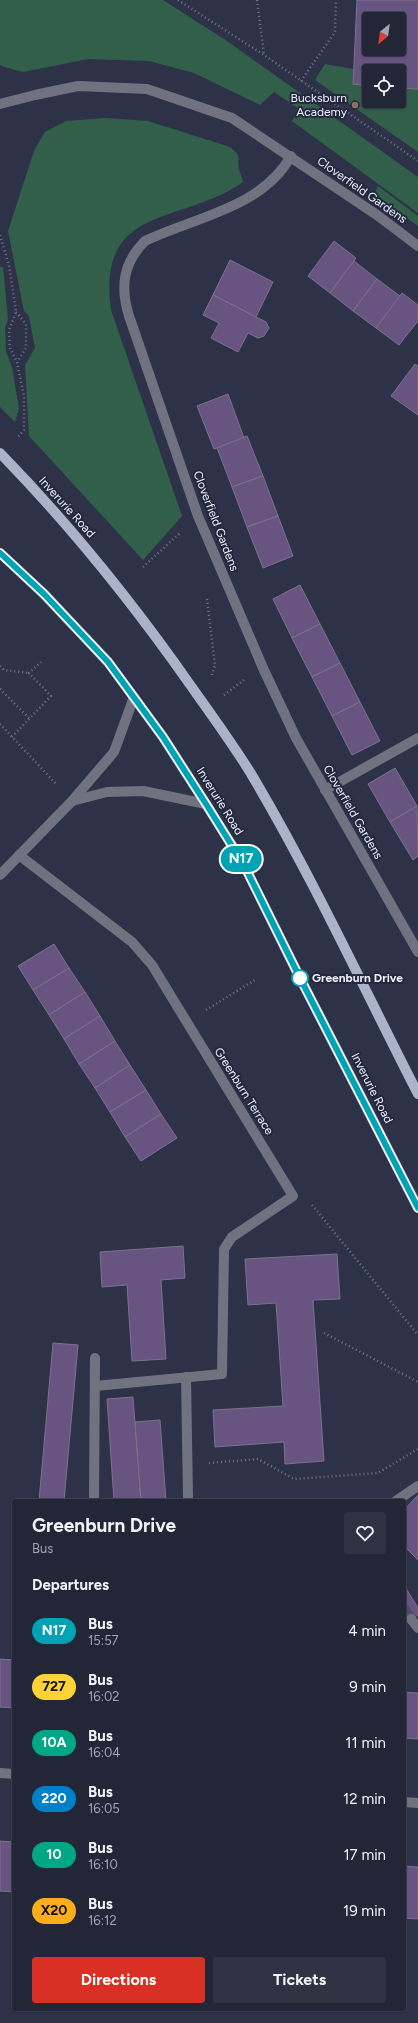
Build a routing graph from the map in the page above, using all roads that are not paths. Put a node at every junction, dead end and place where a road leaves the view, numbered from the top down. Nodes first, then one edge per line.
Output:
1 (0, 104) edge
2 (291, 156) junction
3 (418, 246) edge
4 (1, 454) edge
5 (0, 553) edge
6 (134, 697) junction
7 (418, 738) edge
8 (325, 790) junction
9 (72, 801) junction
10 (206, 804) junction
11 (19, 854) junction
12 (0, 875) edge
13 (418, 952) edge
14 (418, 1094) edge
15 (418, 1208) edge
16 (95, 1358) dead end
17 (186, 1377) junction
18 (95, 1386) junction
19 (418, 1486) edge
20 (94, 1497) dead end
21 (188, 1497) dead end
22 (399, 1499) edge
23 (411, 1619) tunnel mouth
24 (418, 1628) edge
25 (0, 1773) edge
26 (12, 1774) edge
27 (406, 1802) edge
28 (418, 1803) edge

1 - 2 street, Cloverfield Gardens
2 - 3 street, Cloverfield Gardens
2 - 8 street, Cloverfield Gardens
4 - 14 main road, Inverurie Road
5 - 6 main road, Inverurie Road
6 - 9 street
6 - 10 main road, Inverurie Road
7 - 8 street
8 - 13 street, Cloverfield Gardens
9 - 10 street
9 - 11 street
10 - 15 main road, Inverurie Road
11 - 12 street
11 - 17 street, Greenburn Terrace
16 - 18 street
17 - 18 street
17 - 21 street
18 - 20 street
19 - 22 street
23 - 24 street
25 - 26 street
27 - 28 street

